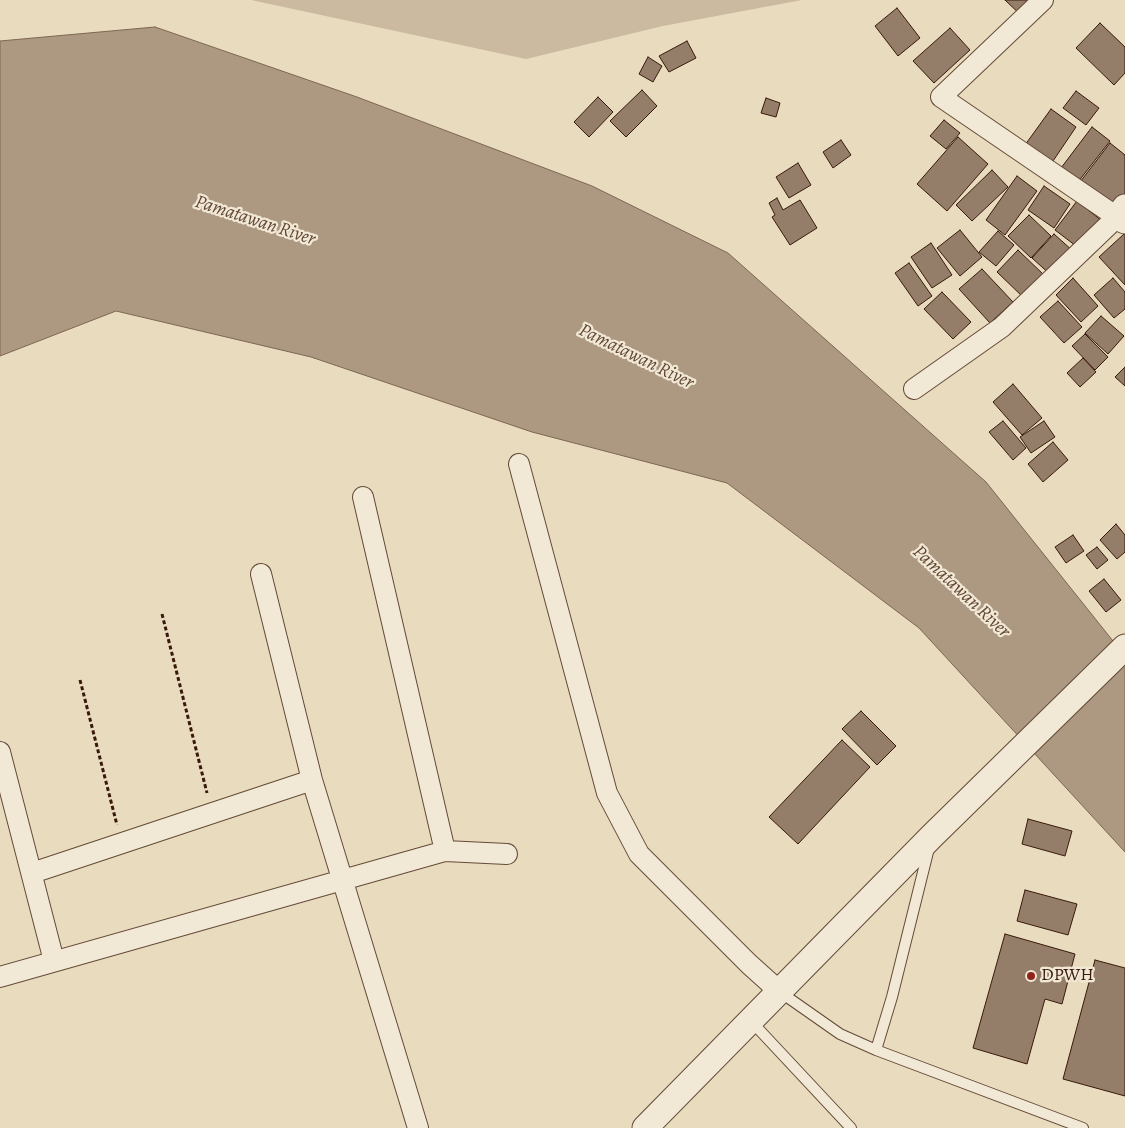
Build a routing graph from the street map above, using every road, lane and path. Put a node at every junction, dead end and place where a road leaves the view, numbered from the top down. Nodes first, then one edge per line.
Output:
1 (1043, 0) edge
2 (1122, 215) edge
3 (914, 389) dead end
4 (520, 464) dead end
5 (363, 497) dead end
6 (262, 574) dead end
7 (162, 614) dead end
8 (1125, 647) edge
9 (80, 680) dead end
10 (0, 752) edge
11 (312, 780) junction
12 (212, 813) junction
13 (932, 836) junction
14 (121, 843) junction
15 (445, 851) junction
16 (507, 854) dead end
17 (32, 873) junction
18 (344, 881) junction
19 (54, 961) junction
20 (0, 977) edge
21 (779, 991) junction
22 (750, 1021) junction
23 (876, 1050) junction
24 (418, 1128) edge
25 (645, 1128) edge
26 (851, 1128) edge
27 (1083, 1128) edge

1 - 2 street
2 - 3 street
4 - 21 street
5 - 15 street
6 - 11 street
7 - 12 path
8 - 13 street
9 - 14 path
10 - 17 street
11 - 12 street
11 - 18 street
12 - 14 street
13 - 21 street
13 - 23 lane
14 - 17 street
15 - 16 street
15 - 18 street
17 - 19 street
18 - 19 street
18 - 24 street
19 - 20 street
21 - 22 street
21 - 23 lane
22 - 25 street
22 - 26 lane
23 - 27 lane

